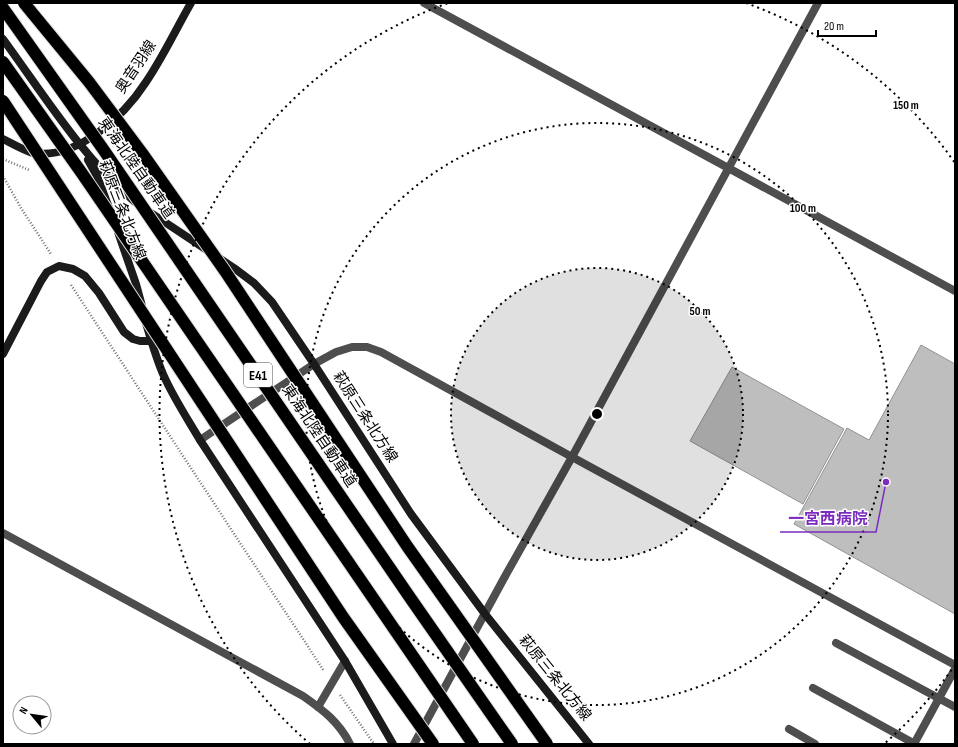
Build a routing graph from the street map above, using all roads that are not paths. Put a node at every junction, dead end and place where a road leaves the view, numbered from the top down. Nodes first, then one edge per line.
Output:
1 (24, 3) edge
2 (191, 3) edge
3 (424, 3) edge
4 (818, 3) edge
5 (3, 8) edge
6 (3, 39) edge
7 (3, 62) edge
8 (3, 101) edge
9 (3, 139) edge
10 (80, 145) junction
11 (728, 167) junction
12 (955, 291) edge
13 (151, 341) junction
14 (3, 354) edge
15 (314, 364) junction
16 (200, 440) junction
17 (572, 458) junction
18 (3, 533) edge
19 (485, 614) junction
20 (836, 643) dead end
21 (345, 661) junction
22 (955, 665) edge
23 (955, 669) edge
24 (813, 688) dead end
25 (939, 698) junction
26 (318, 707) junction
27 (955, 707) edge
28 (789, 729) dead end
29 (350, 744) edge
30 (393, 744) edge
31 (414, 744) edge
32 (433, 744) edge
33 (473, 744) edge
34 (512, 744) edge
35 (547, 744) edge
36 (589, 744) edge
37 (815, 744) edge
38 (914, 744) edge

1 - 35 highway, bridge
2 - 10 main road, 奥音羽線
3 - 11 street
4 - 11 street
5 - 34 highway, 東海北陸自動車道 / E41, bridge
6 - 10 main road, 萩原三条北方線
7 - 33 highway, E41, bridge
8 - 32 highway, bridge
9 - 10 main road, 奥音羽線
10 - 13 main road, 萩原三条北方線
10 - 15 main road, 萩原三条北方線
11 - 12 street
11 - 17 street
13 - 14 main road
13 - 16 main road, 萩原三条北方線
15 - 16 street
15 - 17 street
15 - 19 main road, 萩原三条北方線
16 - 21 main road, 萩原三条北方線
17 - 19 street
17 - 22 street
18 - 26 street
19 - 31 street
19 - 36 main road, 萩原三条北方線
20 - 25 street
21 - 26 street
21 - 30 main road, 萩原三条北方線
23 - 25 street
24 - 38 street
25 - 27 street
25 - 38 street
26 - 29 street
28 - 37 street

